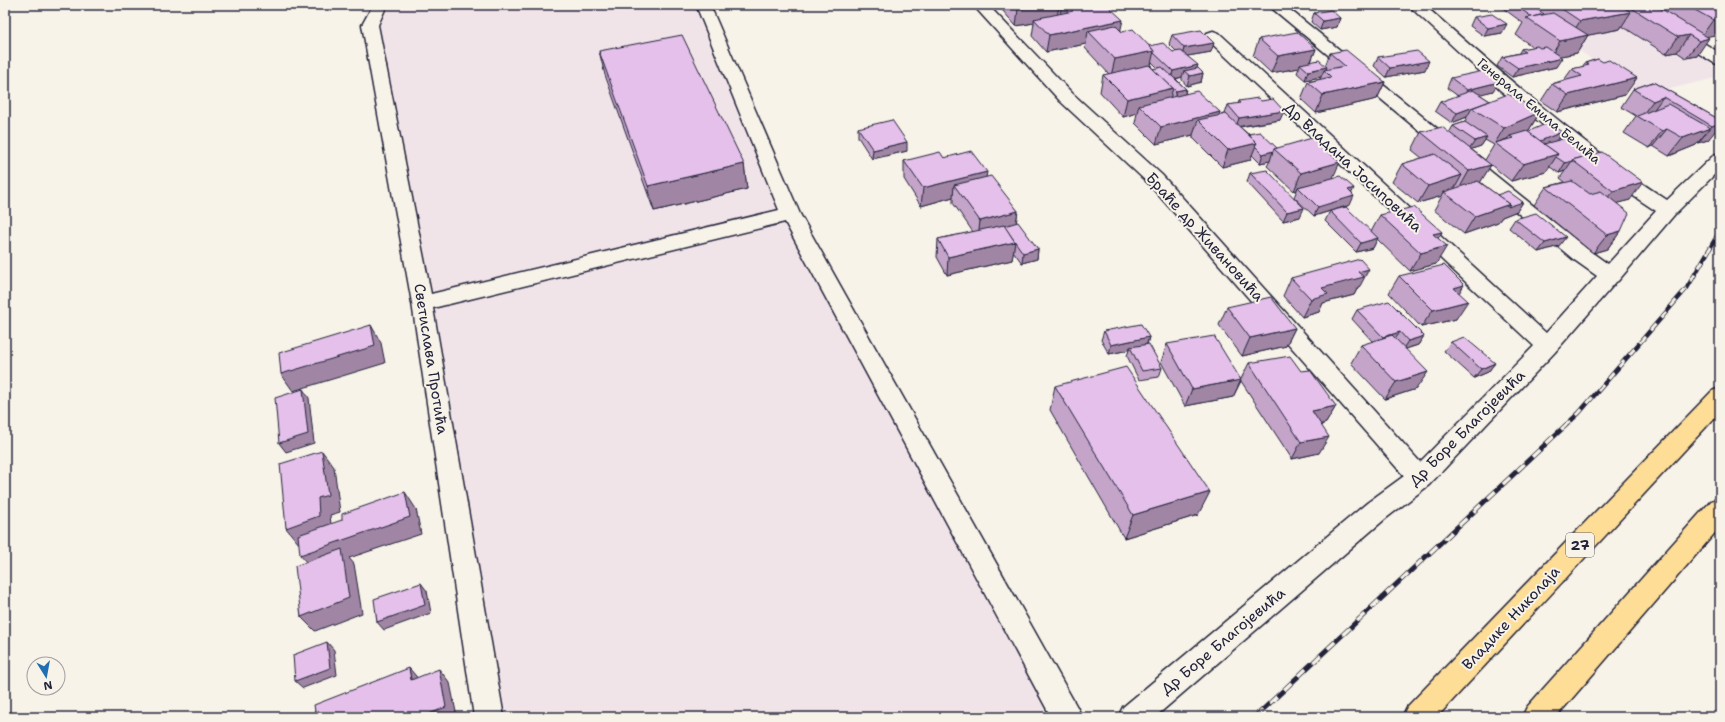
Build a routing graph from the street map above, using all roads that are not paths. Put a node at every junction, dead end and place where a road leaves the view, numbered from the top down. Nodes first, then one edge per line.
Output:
1 (380, 5) edge
2 (703, 5) edge
3 (980, 5) edge
4 (1274, 5) edge
5 (1416, 5) edge
6 (1631, 5) edge
7 (1213, 36) dead end
8 (1720, 60) edge
9 (1720, 159) edge
10 (1668, 210) junction
11 (790, 214) junction
12 (1611, 276) junction
13 (422, 303) junction
14 (1547, 346) junction
15 (1720, 397) edge
16 (1420, 478) junction
17 (1720, 509) edge
18 (489, 717) edge
19 (1067, 717) edge
20 (1133, 717) edge
21 (1417, 717) edge
22 (1537, 717) edge

1 - 13 street, Светислава Протића
2 - 11 street
3 - 16 street, Браће др Живановића
4 - 12 street
5 - 10 street, Генерала Емила Белића
6 - 8 street
7 - 14 street, Др Владана Јосиповића
9 - 10 street, Др Боре Благојевића
10 - 12 street, Др Боре Благојевића
11 - 13 street
11 - 19 street
12 - 14 street, Др Боре Благојевића
13 - 18 street, Светислава Протића
14 - 16 street, Др Боре Благојевића
15 - 21 main road, Владике Николаја / 27
16 - 20 street, Др Боре Благојевића
17 - 22 main road

